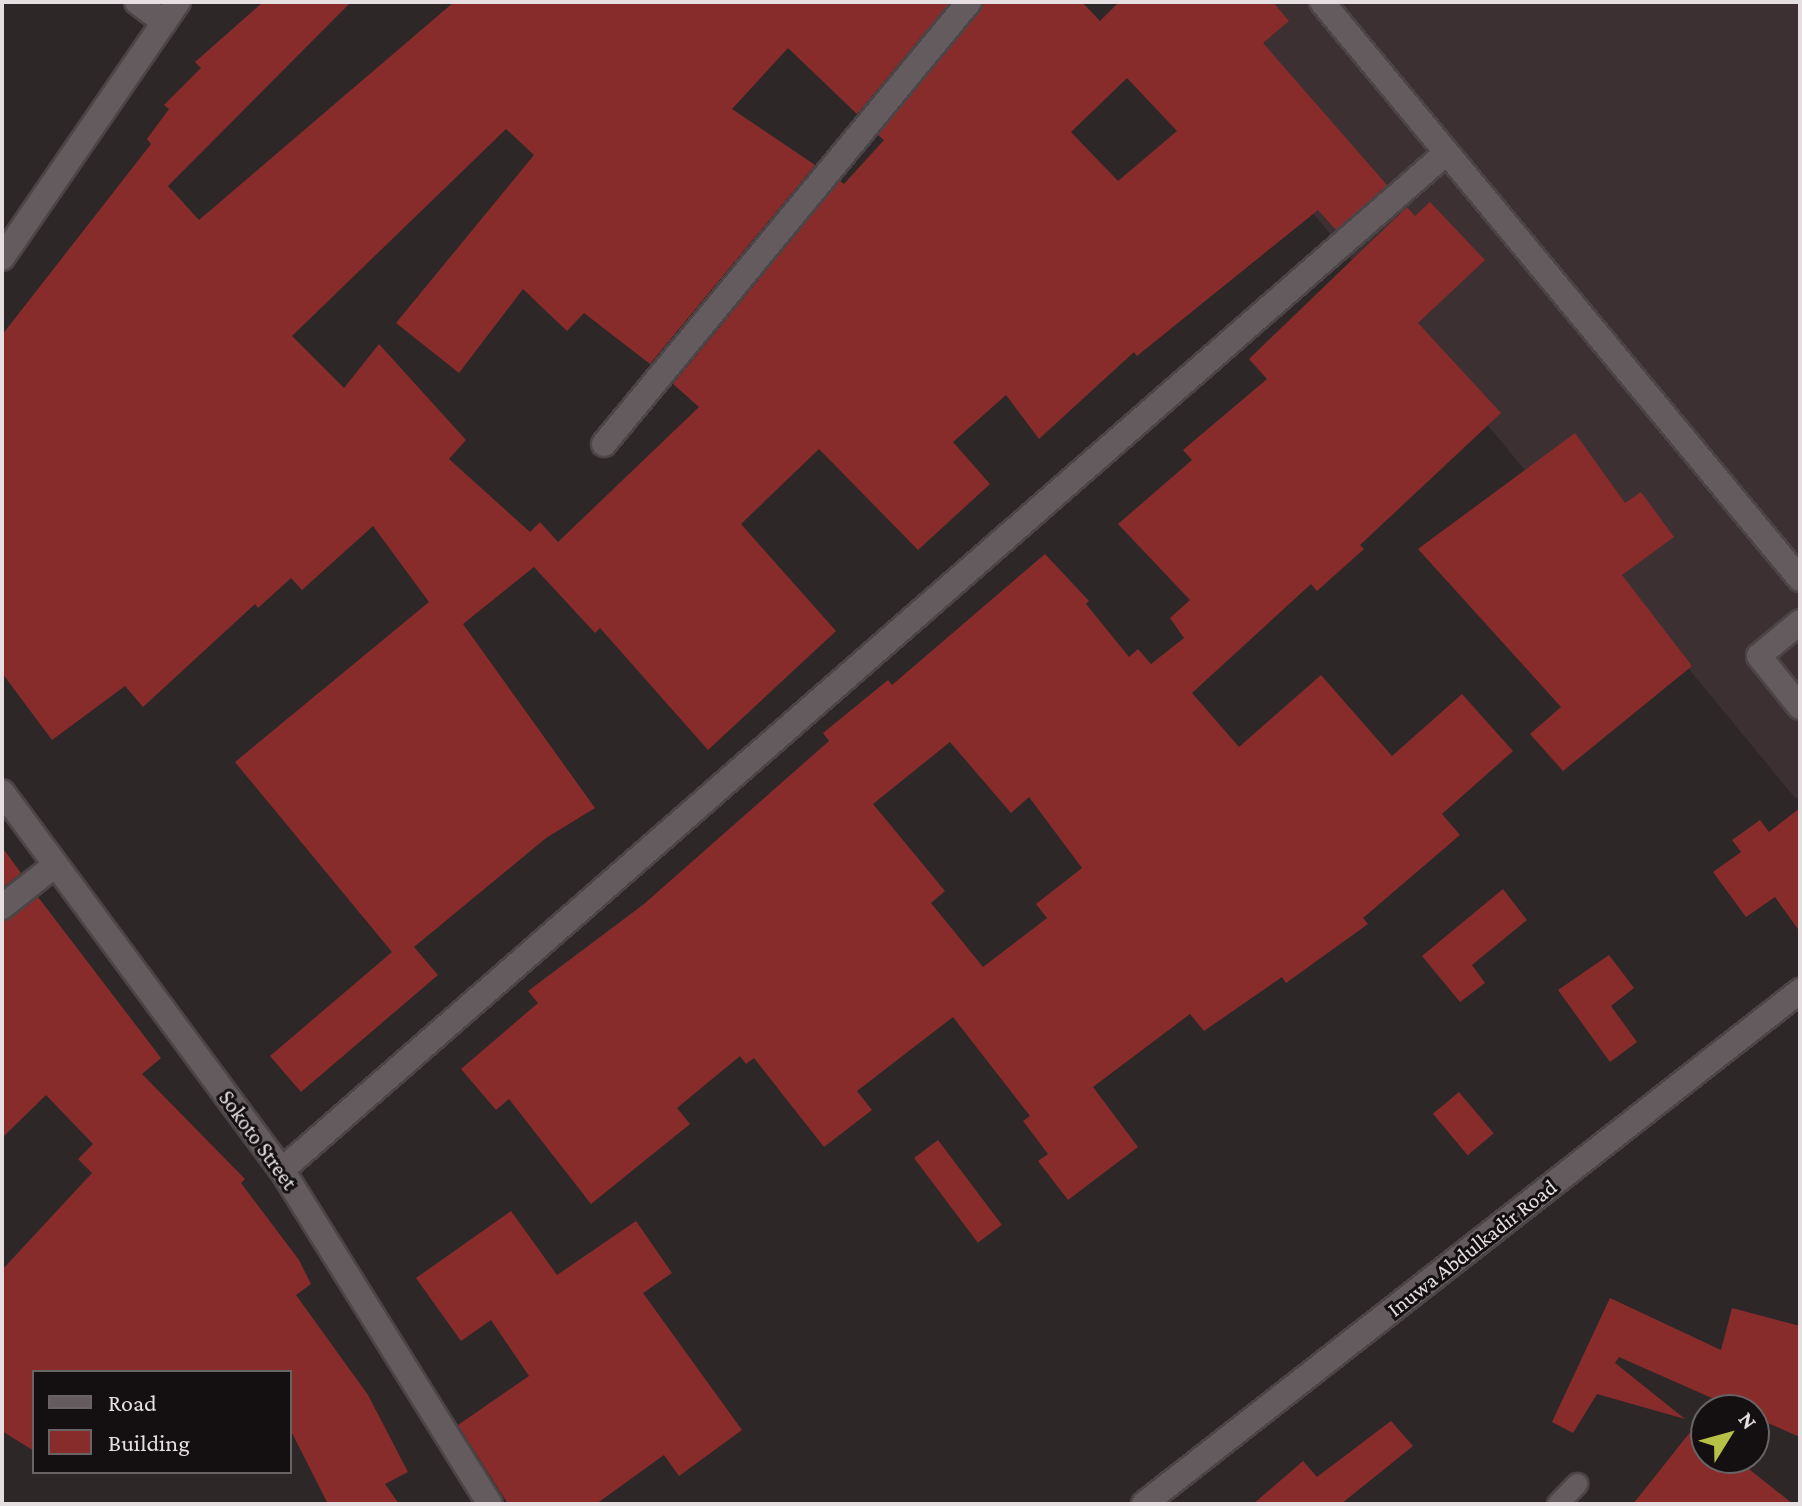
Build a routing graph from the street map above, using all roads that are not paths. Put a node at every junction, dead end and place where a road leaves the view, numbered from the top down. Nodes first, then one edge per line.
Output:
1 (137, 2) edge
2 (969, 2) edge
3 (1322, 2) edge
4 (171, 12) edge
5 (1444, 155) junction
6 (2, 258) edge
7 (604, 444) dead end
8 (1800, 579) edge
9 (1800, 622) edge
10 (1800, 707) edge
11 (2, 792) edge
12 (54, 866) junction
13 (2, 907) edge
14 (1800, 991) edge
15 (282, 1170) junction
16 (1577, 1484) dead end
17 (490, 1504) edge
18 (1144, 1504) edge
19 (1558, 1504) edge

1 - 4 street
2 - 7 street
3 - 5 street
4 - 6 street
5 - 8 street
5 - 15 street
9 - 10 street
11 - 12 street, Sokoto Street
12 - 13 street
12 - 15 street, Sokoto Street
14 - 18 street, Inuwa Abdulkadir Road
15 - 17 street, Sokoto Street
16 - 19 lane

